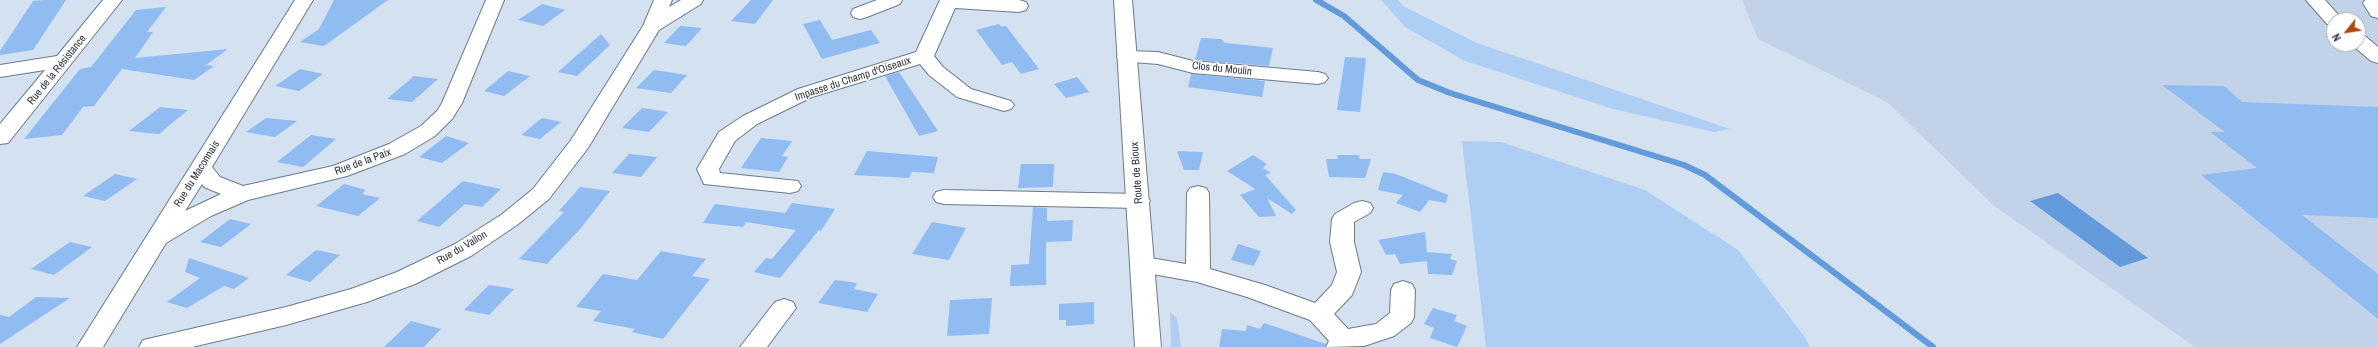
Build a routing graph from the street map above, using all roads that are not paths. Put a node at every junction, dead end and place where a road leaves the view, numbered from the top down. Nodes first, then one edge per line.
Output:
1 (113, 0) edge
2 (304, 0) edge
3 (495, 0) edge
4 (663, 0) edge
5 (694, 0) edge
6 (893, 0) edge
7 (1123, 0) edge
8 (2315, 0) edge
9 (2374, 0) edge
10 (949, 1) edge
11 (1019, 6) dead end
12 (2326, 12) edge
13 (2378, 12) edge
14 (860, 13) dead end
15 (652, 26) junction
16 (2366, 47) edge
17 (924, 56) junction
18 (1126, 57) junction
19 (2378, 57) edge
20 (64, 61) junction
21 (0, 71) edge
22 (1318, 78) dead end
23 (1004, 106) dead end
24 (0, 138) edge
25 (201, 167) junction
26 (790, 186) dead end
27 (1198, 193) dead end
28 (241, 194) junction
29 (944, 197) dead end
30 (1139, 201) junction
31 (1362, 208) dead end
32 (157, 238) junction
33 (1144, 266) junction
34 (1198, 274) junction
35 (1403, 290) dead end
36 (784, 308) dead end
37 (1319, 314) junction
38 (1340, 343) edge
39 (90, 347) edge
40 (152, 347) edge
41 (753, 347) edge
42 (1148, 347) edge

1 - 20 street, Rue de la Résistance
2 - 25 street, Rue du Maconnais
3 - 28 street, Rue de la Paix
4 - 15 street, Rue du Vallon
5 - 15 street
6 - 14 street
7 - 18 street, Route de Bioux
8 - 12 street
9 - 13 street
10 - 11 street, Impasse du Champ d'Oiseaux
10 - 17 street, Impasse du Champ d'Oiseaux
15 - 40 street, Rue du Vallon
16 - 19 street
17 - 23 street, Impasse du Champ d'Oiseaux
17 - 26 street, Impasse du Champ d'Oiseaux
18 - 22 street, Clos du Moulin
18 - 30 street, Route de Bioux
20 - 21 street
20 - 24 street, Rue de la Résistance
25 - 28 street
25 - 32 street, Rue du Maconnais
27 - 34 street
28 - 32 street, Rue de la Paix
29 - 30 street
30 - 33 street, Route de Bioux
31 - 37 street
32 - 39 street, Rue du Maconnais
33 - 34 street
33 - 42 street, Route de Bioux
34 - 37 street
35 - 38 street
36 - 41 street
37 - 38 street

